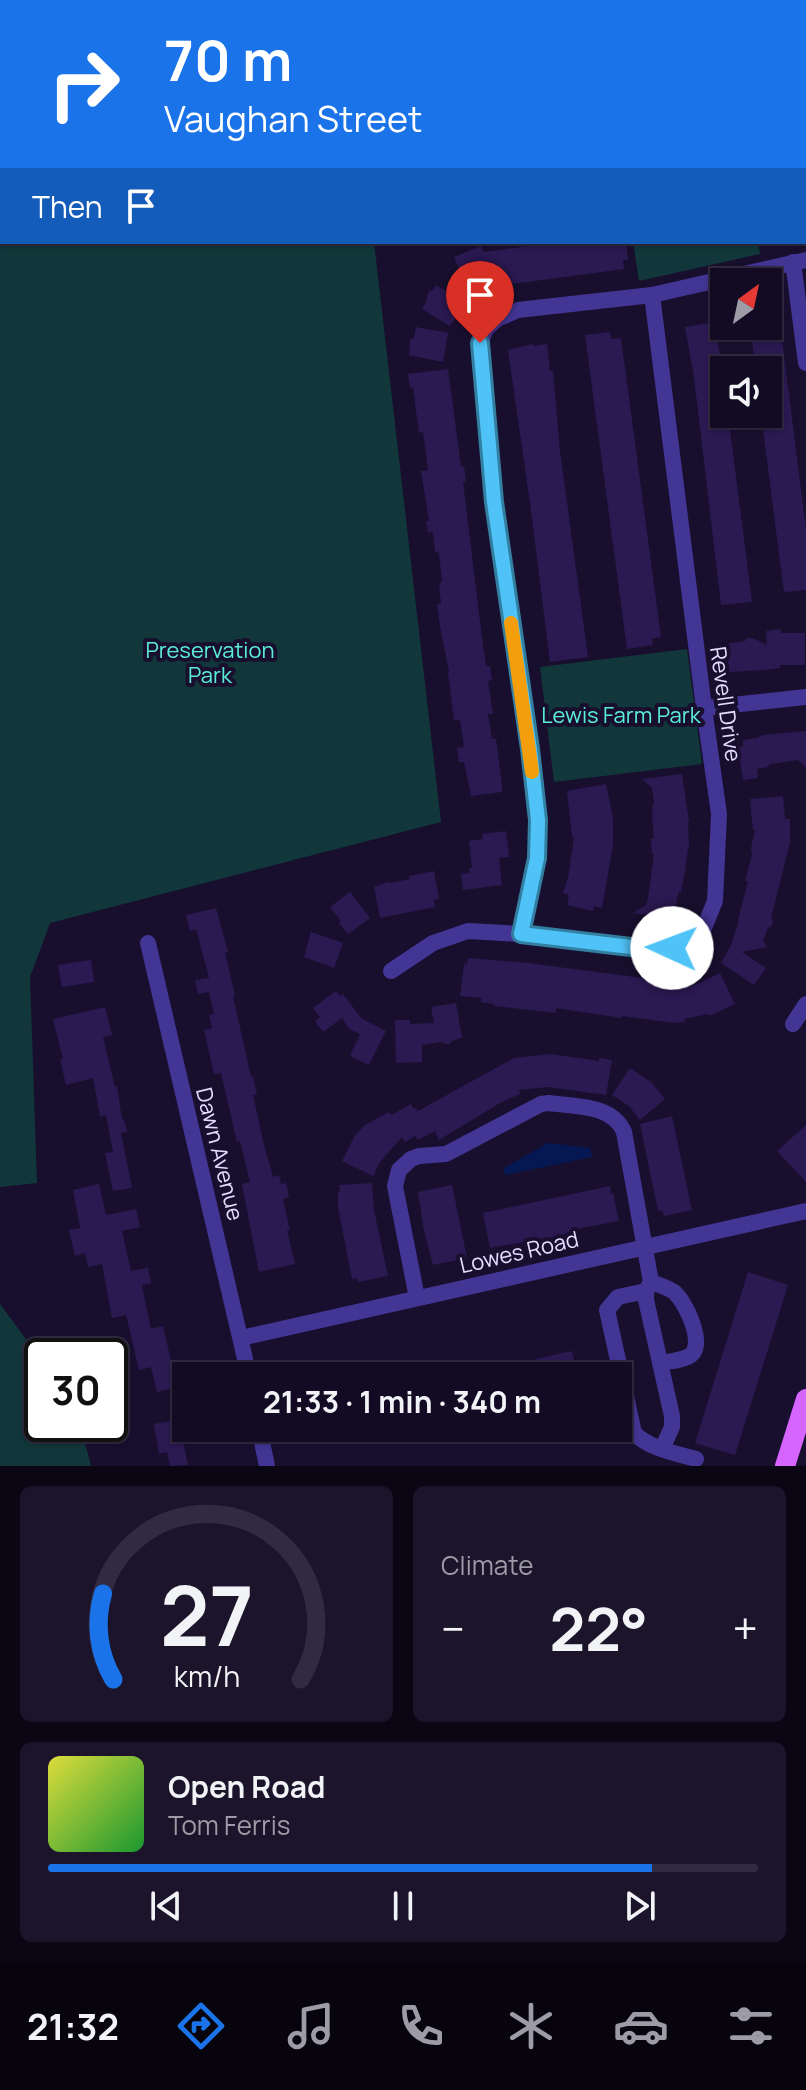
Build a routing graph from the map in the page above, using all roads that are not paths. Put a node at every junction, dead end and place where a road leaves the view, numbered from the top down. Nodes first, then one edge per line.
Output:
1 (799, 261) edge
2 (652, 295) junction
3 (806, 363) edge
4 (806, 697) edge
5 (704, 708) junction
6 (521, 934) junction
7 (148, 943) dead end
8 (391, 971) dead end
9 (806, 1004) edge
10 (793, 1024) dead end
11 (806, 1211) edge
12 (645, 1246) junction
13 (648, 1286) junction
14 (417, 1298) junction
15 (241, 1338) junction
16 (246, 1362) edge
17 (660, 1363) junction
18 (806, 1399) edge
19 (262, 1442) edge
20 (662, 1449) junction
21 (696, 1459) dead end
22 (267, 1466) edge
23 (785, 1466) edge

1 - 2 street
1 - 3 street
2 - 5 street, Revell Drive
2 - 6 street
4 - 5 street
5 - 6 street, Revell Drive
6 - 8 street, Revell Drive
7 - 15 street, Dawn Avenue
9 - 10 street
11 - 12 street, Lowes Road
12 - 13 street
12 - 14 street, Lowes Road
12 - 14 street
13 - 17 street
13 - 17 street
13 - 20 street
14 - 15 street, Lowes Road
15 - 16 street, Dawn Avenue
17 - 20 street
18 - 23 main road
19 - 22 street
20 - 21 street

